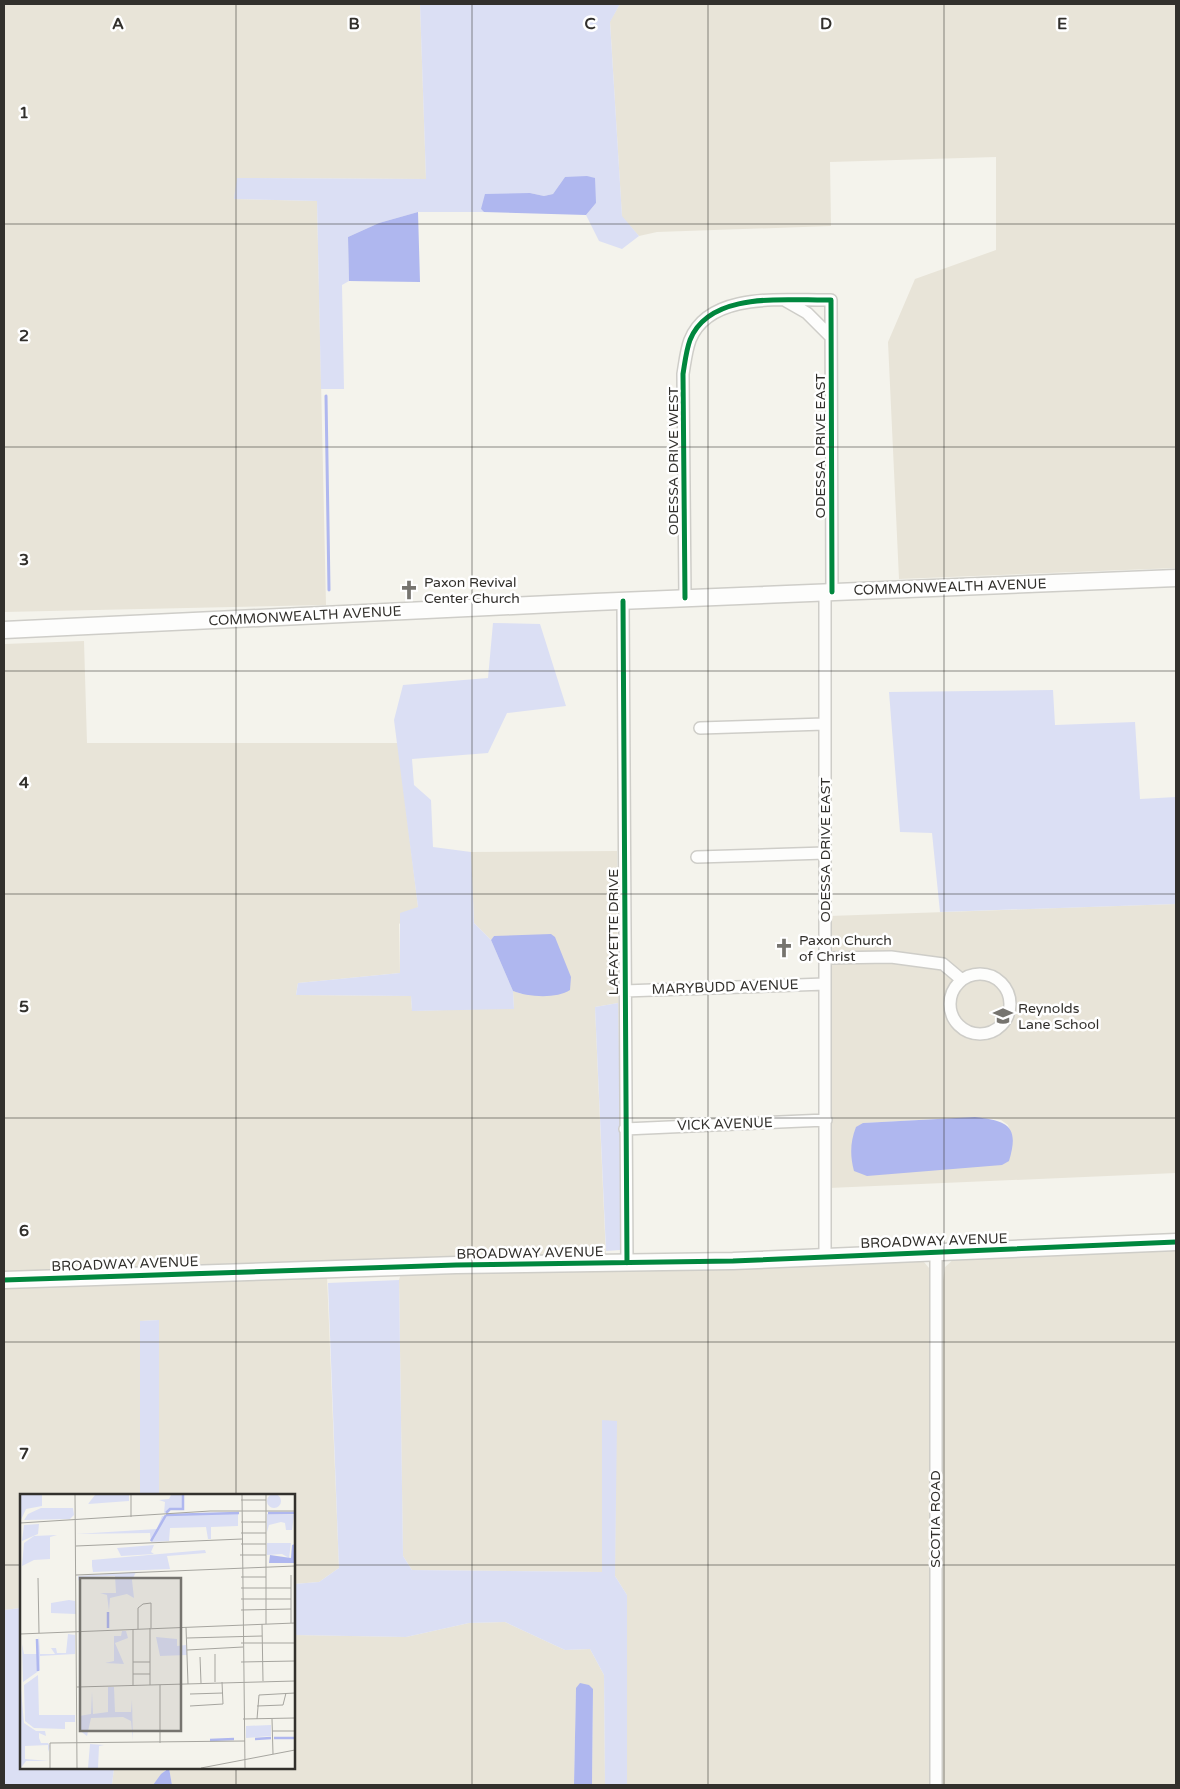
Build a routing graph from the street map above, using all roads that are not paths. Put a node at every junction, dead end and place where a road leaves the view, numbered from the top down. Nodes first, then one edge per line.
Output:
1 (785, 301) junction
2 (831, 337) junction
3 (1176, 578) edge
4 (828, 592) junction
5 (685, 598) junction
6 (623, 602) junction
7 (4, 630) edge
8 (824, 724) junction
9 (700, 728) dead end
10 (825, 853) junction
11 (697, 857) dead end
12 (825, 958) junction
13 (962, 980) junction
14 (825, 984) junction
15 (624, 990) junction
16 (826, 1120) junction
17 (625, 1129) junction
18 (1176, 1242) edge
19 (936, 1252) junction
20 (825, 1257) junction
21 (627, 1263) junction
22 (4, 1280) edge
23 (936, 1785) edge

1 - 2 street
1 - 2 street, ODESSA DRIVE EAST
1 - 5 street, ODESSA DRIVE WEST
2 - 4 street, ODESSA DRIVE EAST
3 - 4 street, COMMONWEALTH AVENUE
4 - 5 street, COMMONWEALTH AVENUE
4 - 8 street, ODESSA DRIVE EAST
5 - 6 street, COMMONWEALTH AVENUE
6 - 7 street, COMMONWEALTH AVENUE
6 - 15 street, LAFAYETTE DRIVE
8 - 9 street
8 - 10 street, ODESSA DRIVE EAST
10 - 11 street
10 - 12 street, ODESSA DRIVE EAST
12 - 13 street
12 - 14 street, ODESSA DRIVE EAST
13 - 13 street
14 - 15 street, MARYBUDD AVENUE
14 - 16 street, ODESSA DRIVE EAST
15 - 17 street, LAFAYETTE DRIVE
16 - 17 street, VICK AVENUE
16 - 20 street, ODESSA DRIVE EAST
17 - 21 street, LAFAYETTE DRIVE
18 - 19 street, BROADWAY AVENUE
19 - 20 street, BROADWAY AVENUE
19 - 23 street, SCOTIA ROAD
20 - 21 street, BROADWAY AVENUE
21 - 22 street, BROADWAY AVENUE

